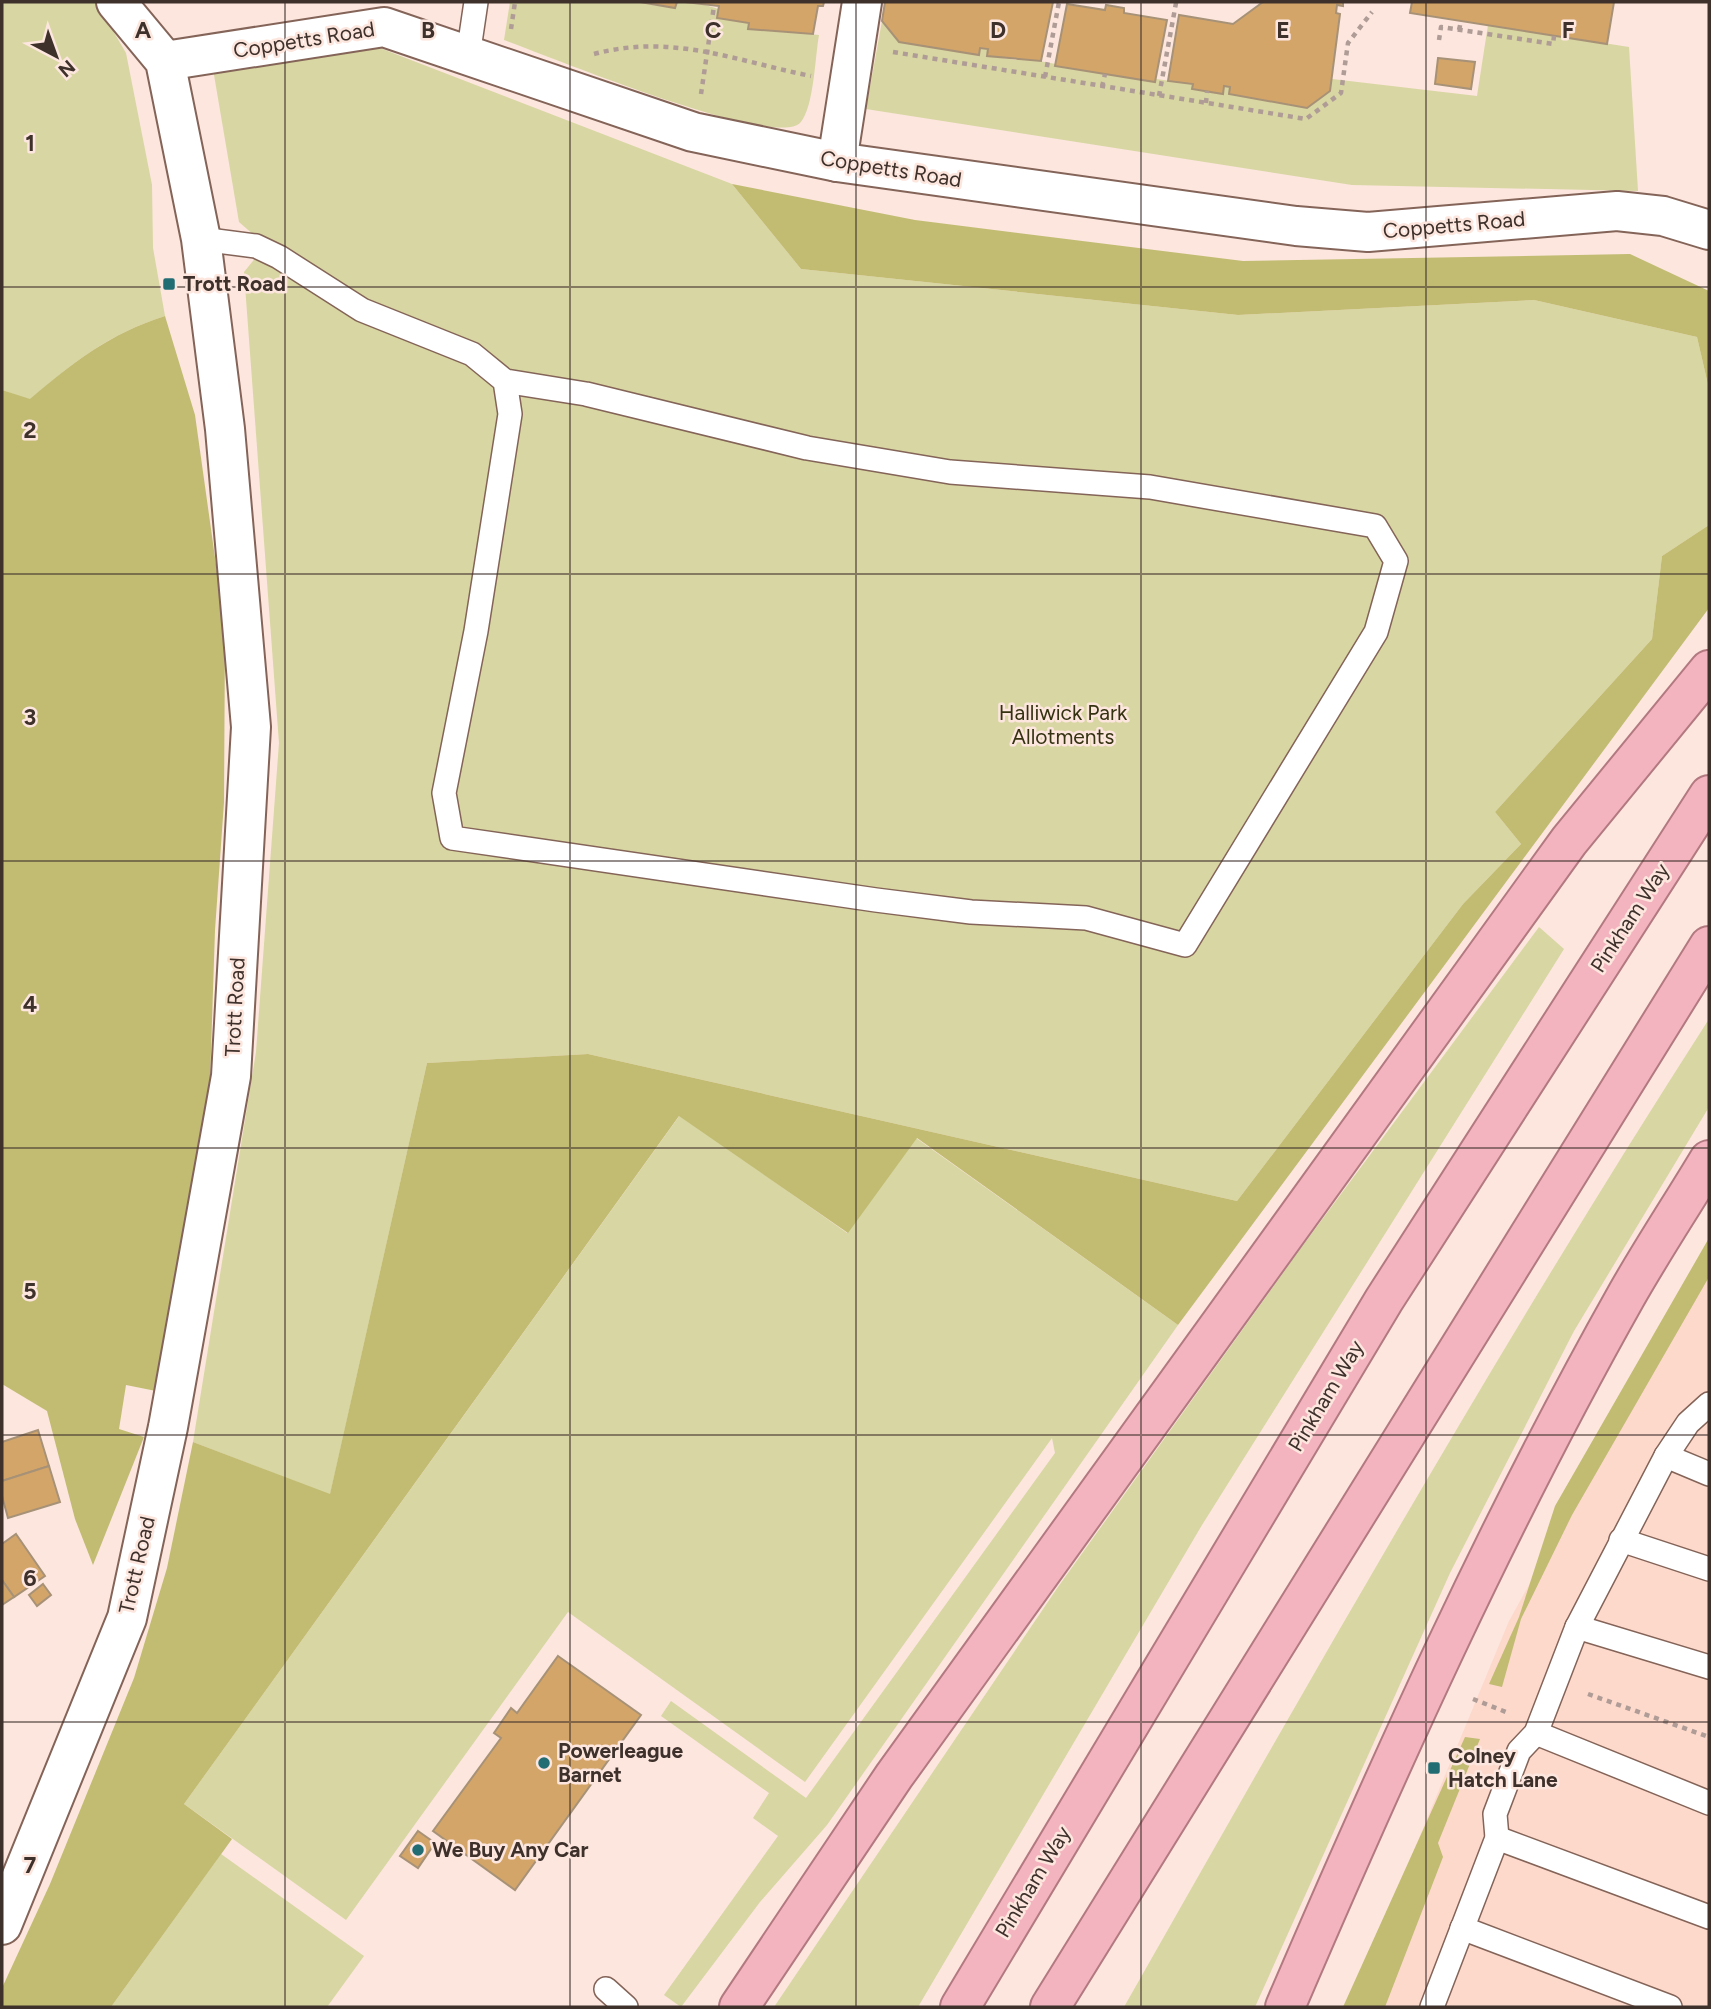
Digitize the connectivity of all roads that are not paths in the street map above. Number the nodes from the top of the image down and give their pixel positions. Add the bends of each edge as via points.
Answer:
1 (476, 2) edge
2 (862, 2) edge
3 (132, 9) edge
4 (468, 56) junction
5 (165, 61) junction
6 (838, 162) junction
7 (1709, 230) edge
8 (201, 239) junction
9 (505, 381) junction
10 (1709, 670) edge
11 (1709, 795) edge
12 (1709, 946) edge
13 (1709, 1160) edge
14 (1709, 1404) edge
15 (1666, 1456) junction
16 (1709, 1474) edge
17 (1621, 1540) junction
18 (1709, 1569) edge
19 (1577, 1626) junction
20 (1709, 1667) edge
21 (1536, 1733) junction
22 (1709, 1803) edge
23 (1497, 1838) junction
24 (1709, 1917) edge
25 (2, 1926) edge
26 (1462, 1928) junction
27 (606, 1989) dead end
28 (626, 2007) edge
29 (739, 2007) edge
30 (960, 2007) edge
31 (1050, 2007) edge
32 (1285, 2007) edge
33 (1432, 2007) edge
34 (1670, 2007) edge

1 - 4 lane
2 - 6 street
3 - 5 street
4 - 5 street, Coppetts Road via 384,27
4 - 6 street, Coppetts Road via 693,132
5 - 8 street, Trott Road
6 - 7 street, Coppetts Road via 1368,232 1617,211 1663,216
8 - 9 lane via 256,246 362,310 472,354
8 - 25 street, Trott Road via 225,429 251,727 232,1076 168,1427 127,1618
9 - 9 lane via 586,394 807,448 937,470 1150,487 1312,513 1375,526 1396,561 1376,632 1185,945 1086,918 971,912 452,838 443,793 476,631 510,414
10 - 29 highway via 1569,841 894,1776
11 - 30 highway, Pinkham Way via 1384,1300
12 - 31 highway
13 - 32 highway via 1627,1294 1542,1453 1388,1769
14 - 15 lane via 1688,1423
15 - 16 lane
15 - 17 lane
17 - 18 lane
17 - 19 lane
19 - 20 lane
19 - 21 lane
21 - 22 lane
21 - 23 lane via 1519,1751 1495,1814
23 - 24 lane
23 - 26 lane
26 - 33 lane
26 - 34 lane
27 - 28 lane

